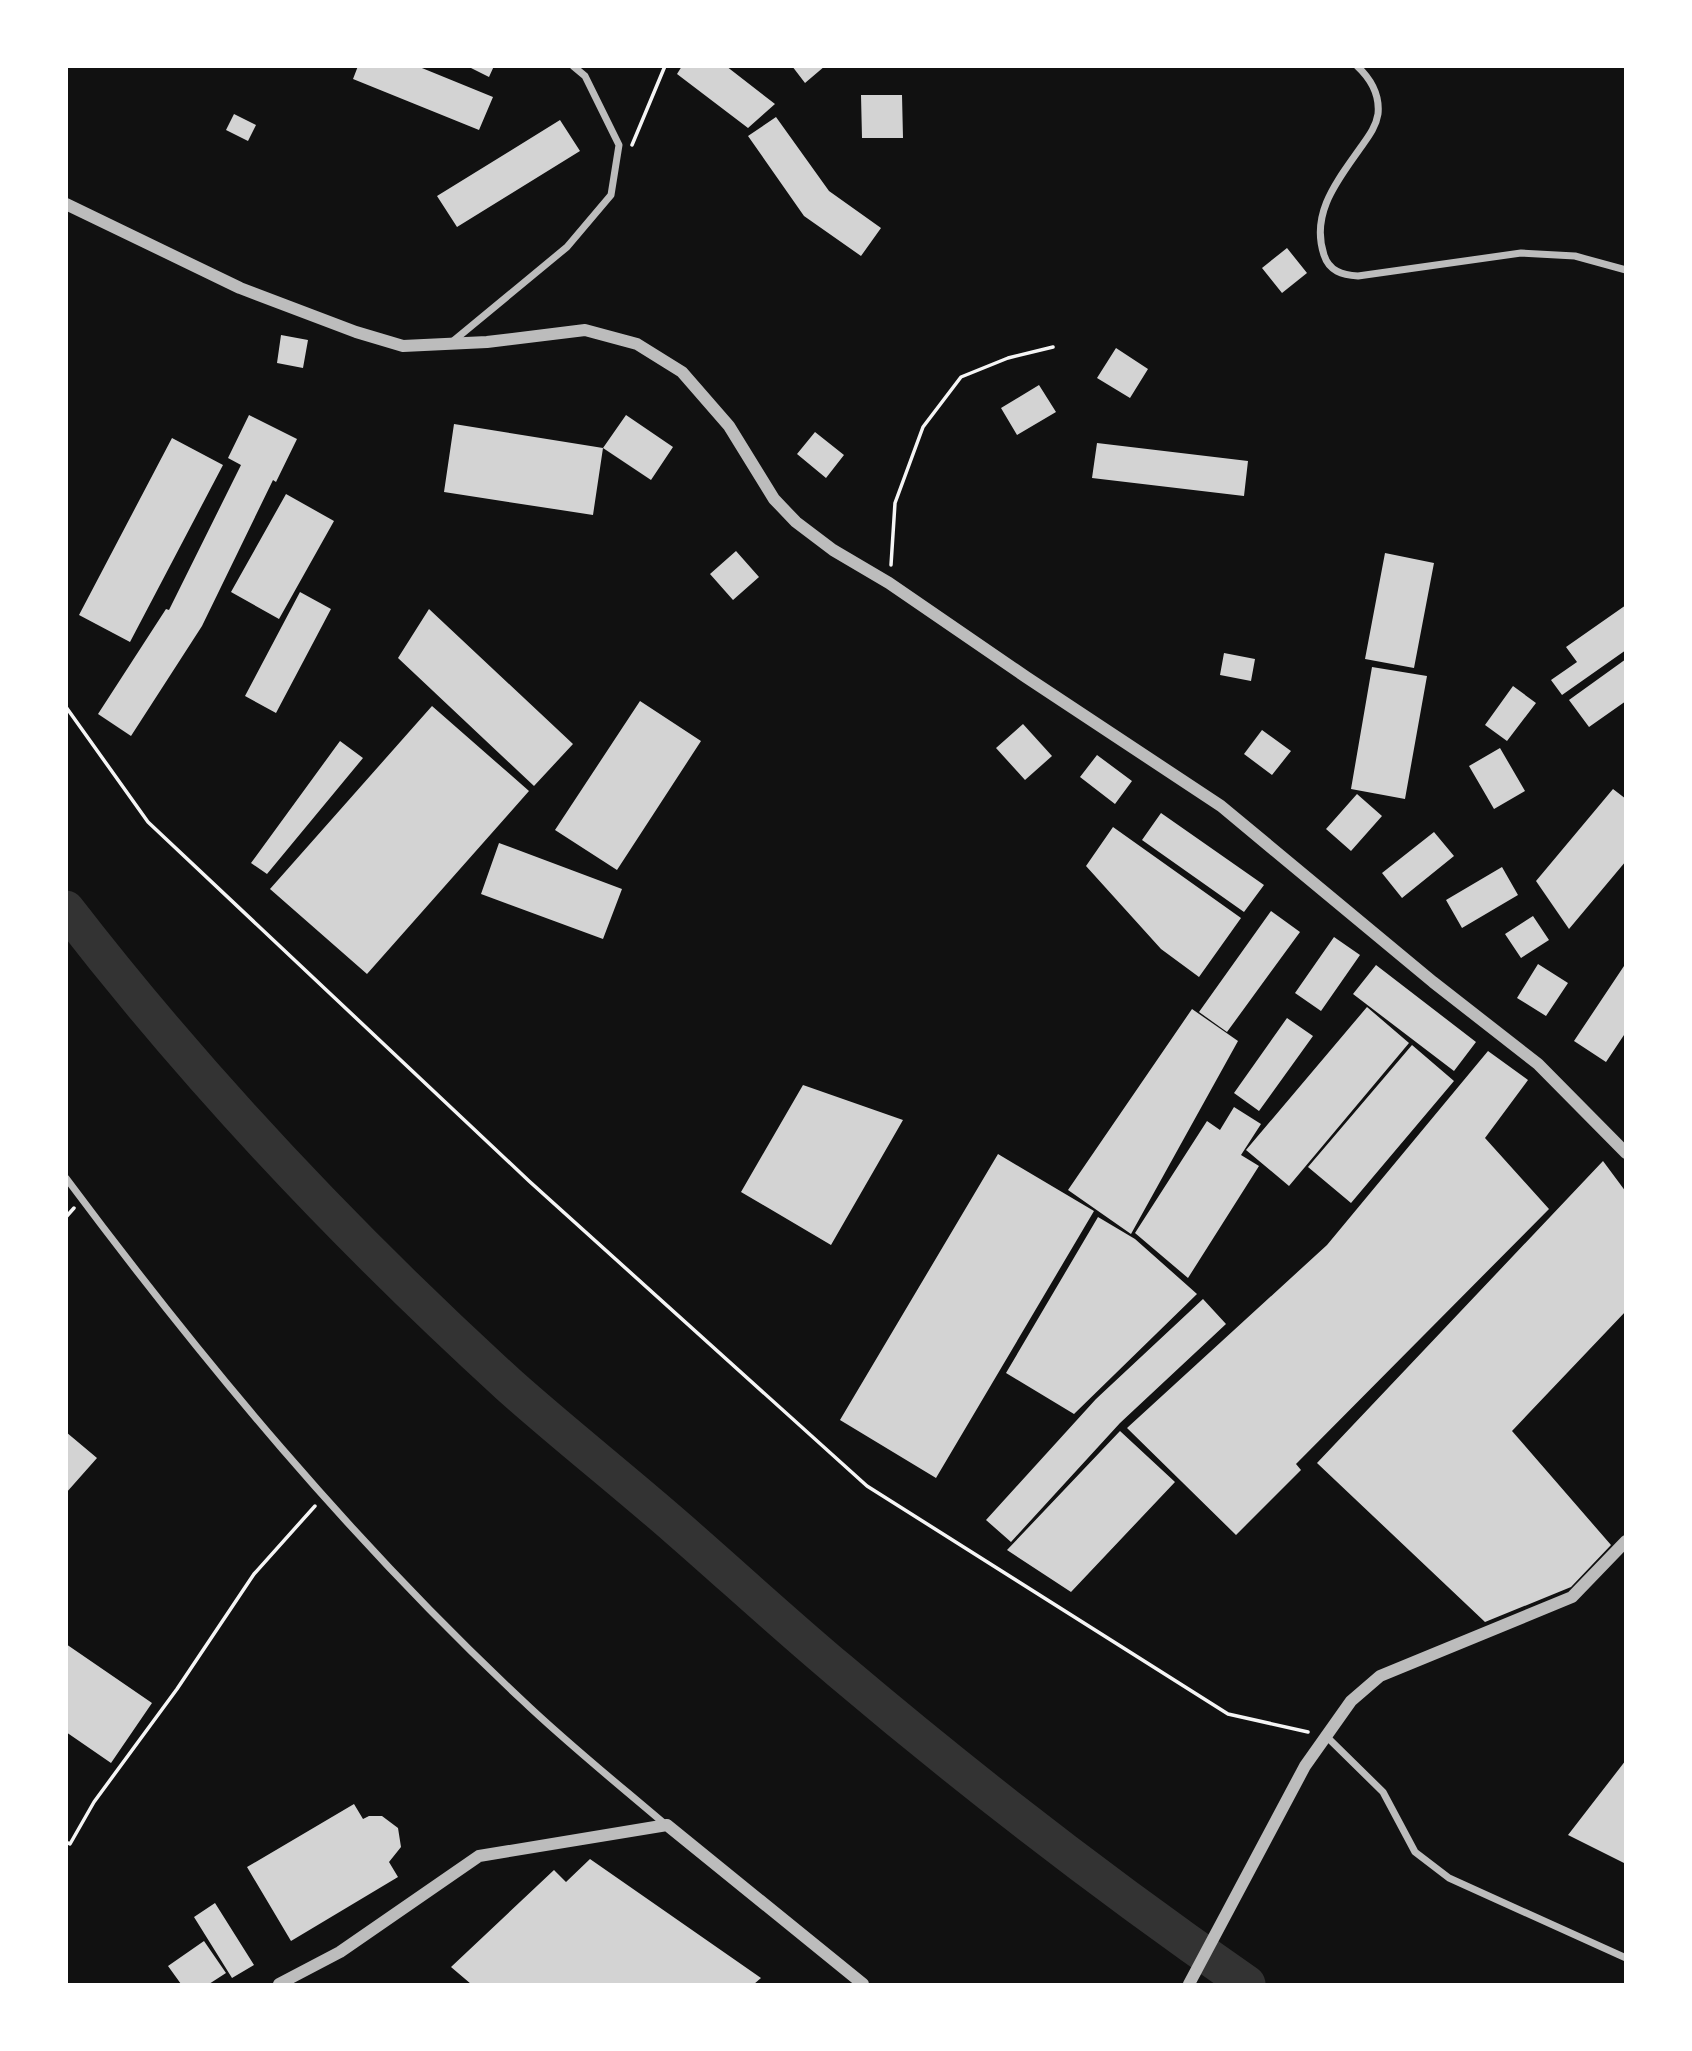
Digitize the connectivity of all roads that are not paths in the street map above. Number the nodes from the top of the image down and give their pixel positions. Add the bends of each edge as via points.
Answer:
1 (573, 66) edge
2 (1357, 66) edge
3 (66, 204) edge
4 (1626, 270) edge
5 (449, 344) junction
6 (1626, 1153) edge
7 (66, 1178) edge
8 (1626, 1541) edge
9 (1326, 1736) junction
10 (667, 1825) junction
11 (1626, 1958) edge
12 (279, 1984) edge
13 (863, 1984) edge
14 (1189, 1984) edge

1 - 5 street via 585,76 619,145 611,195 567,247
2 - 4 street via 1375,88 1378,116 1324,207 1320,222 1323,251 1335,271 1358,276 1521,253 1575,256
3 - 5 street via 240,288 344,327 404,346
5 - 6 street via 584,330 637,344 681,372 729,426 774,499 796,522 1221,806 1538,1064
7 - 10 street via 268,1435 323,1497 513,1693
8 - 9 street via 1572,1597 1380,1676 1351,1701
9 - 11 street via 1383,1792 1415,1852 1449,1878
9 - 14 street via 1305,1766
10 - 12 street via 480,1856 340,1952
10 - 13 street

